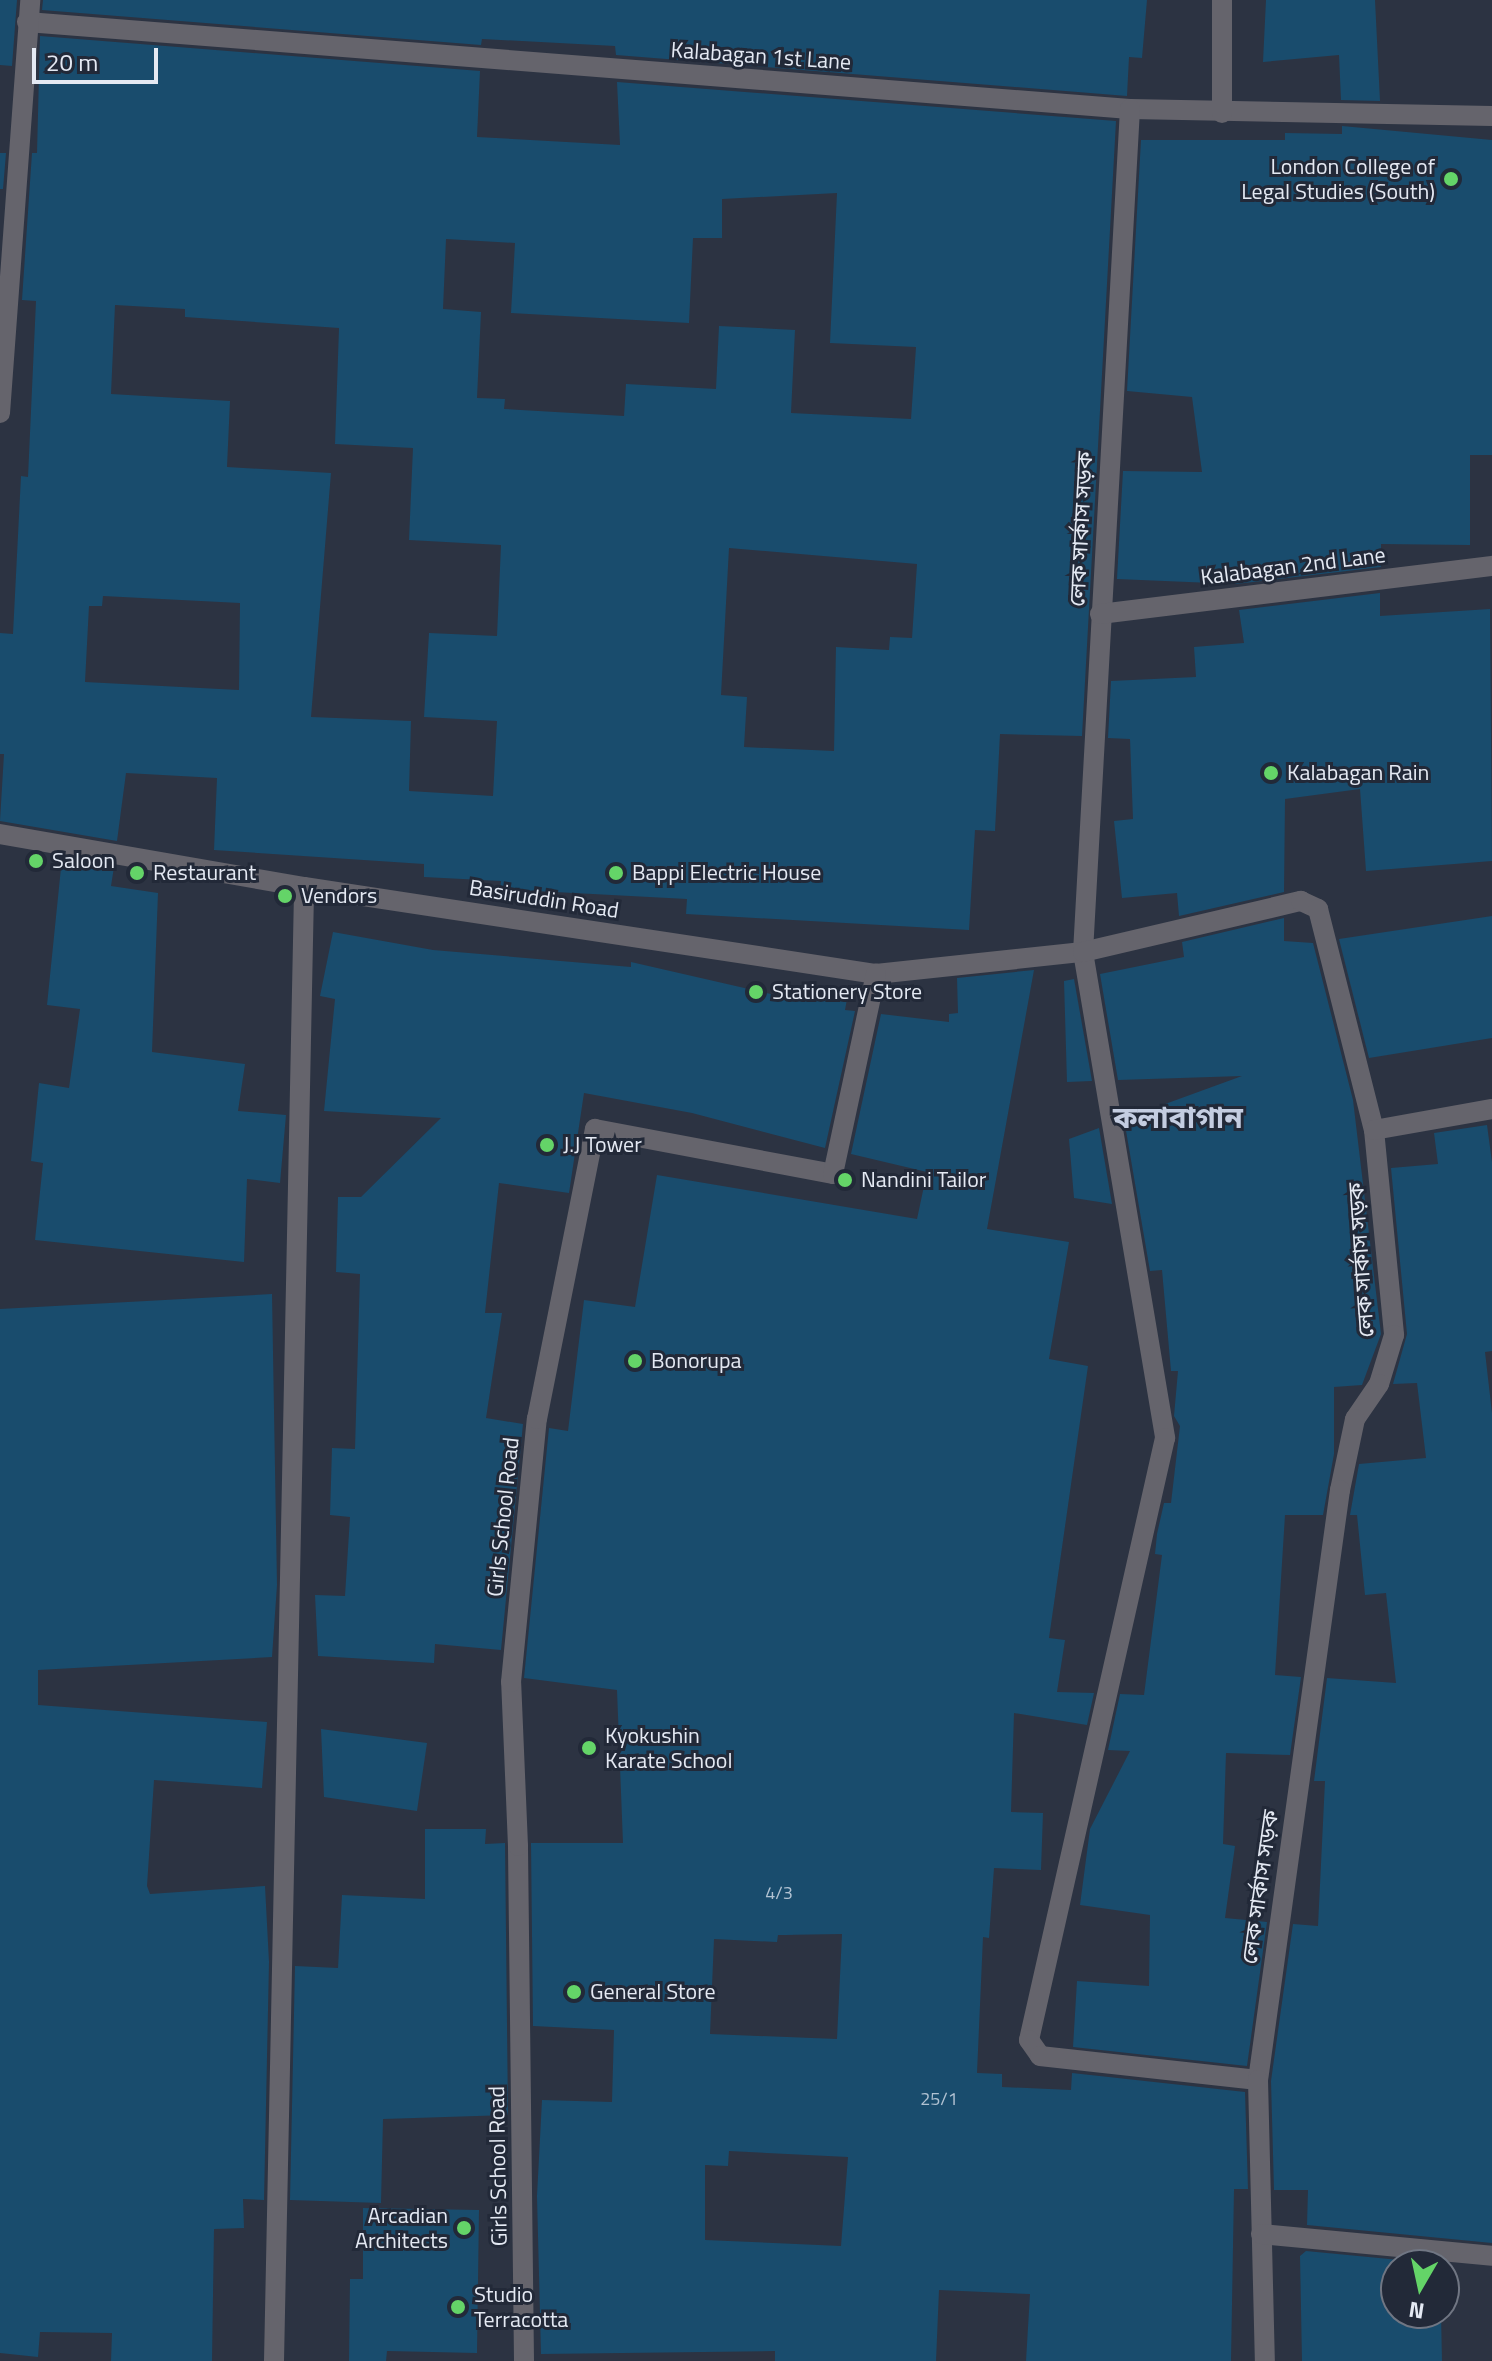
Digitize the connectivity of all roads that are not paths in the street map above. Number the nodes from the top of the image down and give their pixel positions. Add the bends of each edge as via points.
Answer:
1 (30, 0) edge
2 (1222, 0) edge
3 (27, 22) junction
4 (1130, 109) junction
5 (1222, 113) junction
6 (1492, 116) edge
7 (2, 336) edge
8 (0, 413) edge
9 (1492, 566) edge
10 (1100, 614) junction
11 (0, 834) edge
12 (304, 887) junction
13 (1083, 952) junction
14 (876, 974) junction
15 (1492, 1109) edge
16 (1374, 1130) junction
17 (1258, 2080) junction
18 (1261, 2234) junction
19 (1492, 2256) edge
20 (274, 2361) edge
21 (524, 2361) edge
22 (1265, 2361) edge

1 - 3 street
2 - 5 street
3 - 4 street, Kalabagan 1st Lane
3 - 7 street
4 - 5 street, Kalabagan 1st Lane
4 - 10 street, লেক সার্কাস সড়ক
5 - 6 street, Kalabagan 1st Lane
7 - 8 street
9 - 10 street, Kalabagan 2nd Lane
10 - 13 street, লেক সার্কাস সড়ক
11 - 12 street, Basiruddin Road
12 - 14 street, Basiruddin Road
12 - 20 street
13 - 14 street, Basiruddin Road
13 - 16 street, লেক সার্কাস সড়ক via 1301,901 1312,905 1318,909
13 - 17 street, লেক সার্কাস সড়ক via 1165,1438 1030,2048 1056,2058
14 - 21 street, Girls School Road via 833,1174 595,1129 537,1419 511,1682
15 - 16 street
16 - 17 street, লেক সার্কাস সড়ক via 1394,1335 1379,1384 1355,1419 1340,1490
17 - 18 street, লেক সার্কাস সড়ক
18 - 19 street
18 - 22 street, লেক সার্কাস সড়ক

